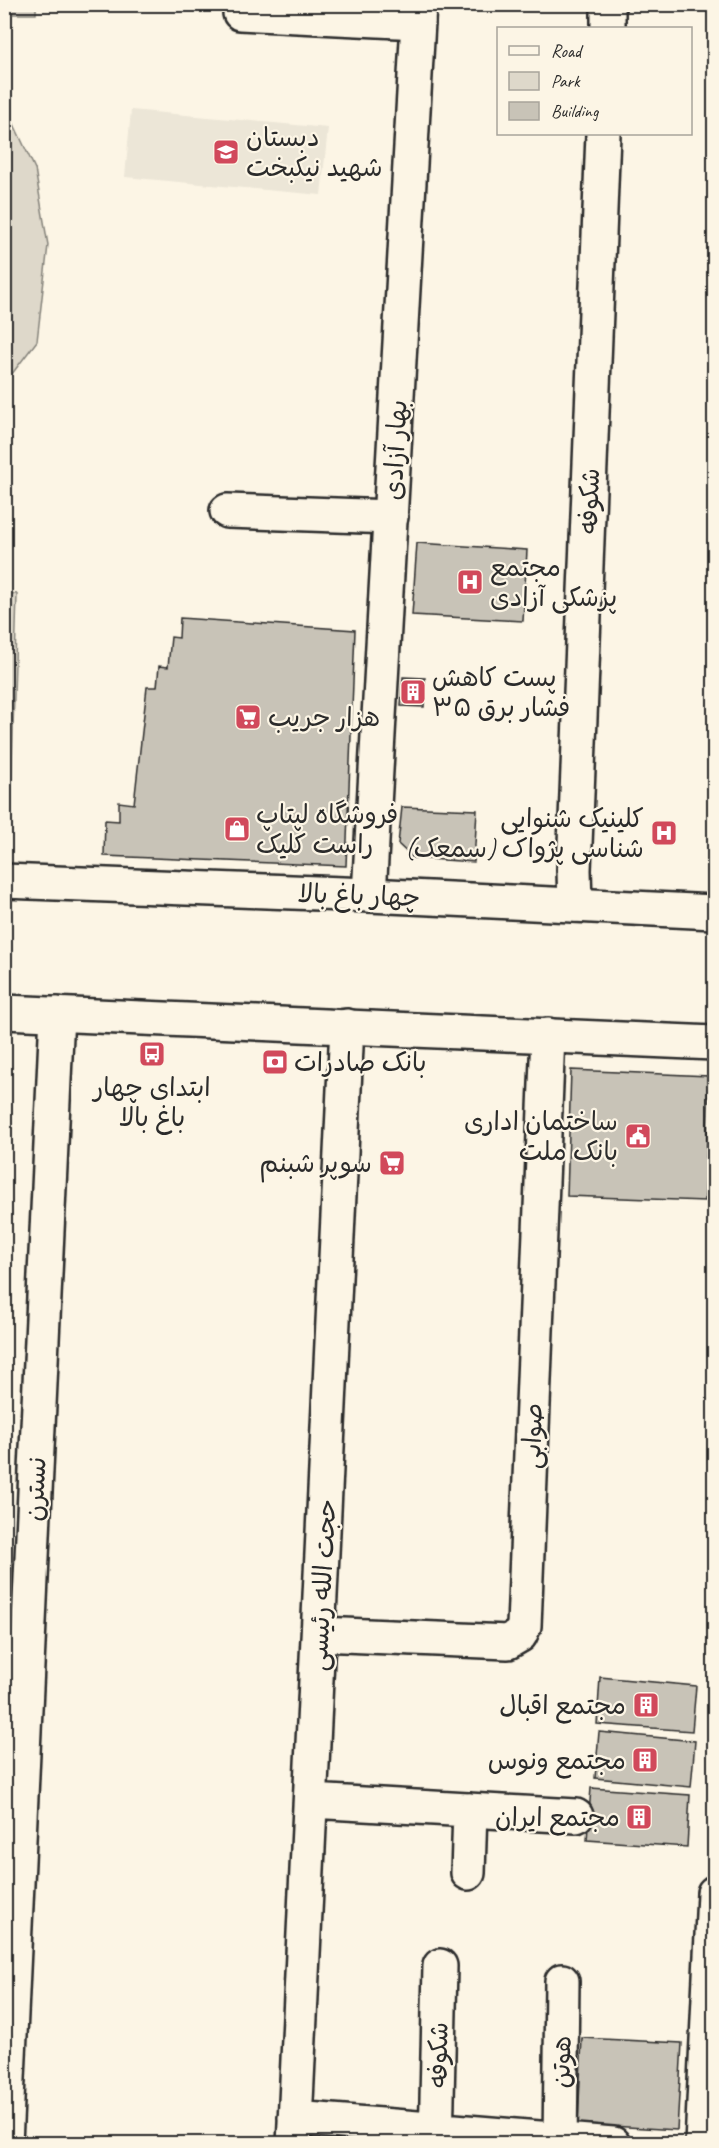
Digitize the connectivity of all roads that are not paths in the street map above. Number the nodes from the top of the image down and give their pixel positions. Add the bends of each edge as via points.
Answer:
1 (608, 4) edge
2 (419, 13) edge
3 (240, 18) edge
4 (608, 27) edge
5 (603, 135) edge
6 (227, 511) dead end
7 (391, 517) junction
8 (6, 882) edge
9 (369, 895) junction
10 (575, 905) junction
11 (714, 912) edge
12 (4, 1012) edge
13 (57, 1014) junction
14 (347, 1026) junction
15 (548, 1035) junction
16 (714, 1043) edge
17 (320, 1634) junction
18 (311, 1801) junction
19 (470, 1810) junction
20 (576, 1816) dead end
21 (468, 1873) dead end
22 (714, 1893) edge
23 (440, 1966) dead end
24 (562, 1982) dead end
25 (294, 2131) edge
26 (436, 2136) edge
27 (560, 2141) edge
28 (5, 2144) edge
29 (613, 2144) edge
30 (702, 2144) edge

1 - 4 street
2 - 3 street
2 - 7 street, بهار آزادی
5 - 10 street, شکوفه
6 - 7 street
7 - 9 street, بهار آزادی
8 - 9 street, چهار باغ بالا
9 - 10 street, چهار باغ بالا
10 - 11 street, چهار باغ بالا
12 - 13 street
13 - 14 street
13 - 28 street, نسترن
14 - 15 street
14 - 17 street, حجت الله رئیسی
15 - 16 street
15 - 17 street, صوابی via 524,1626 520,1635 508,1642
17 - 18 street, حجت الله رئیسی
18 - 19 street
18 - 25 street, حجت الله رئیسی
19 - 20 street
19 - 21 street
22 - 30 street
23 - 26 street, شکوفه
24 - 27 street, هوتن
25 - 26 street
26 - 27 street
27 - 29 street

